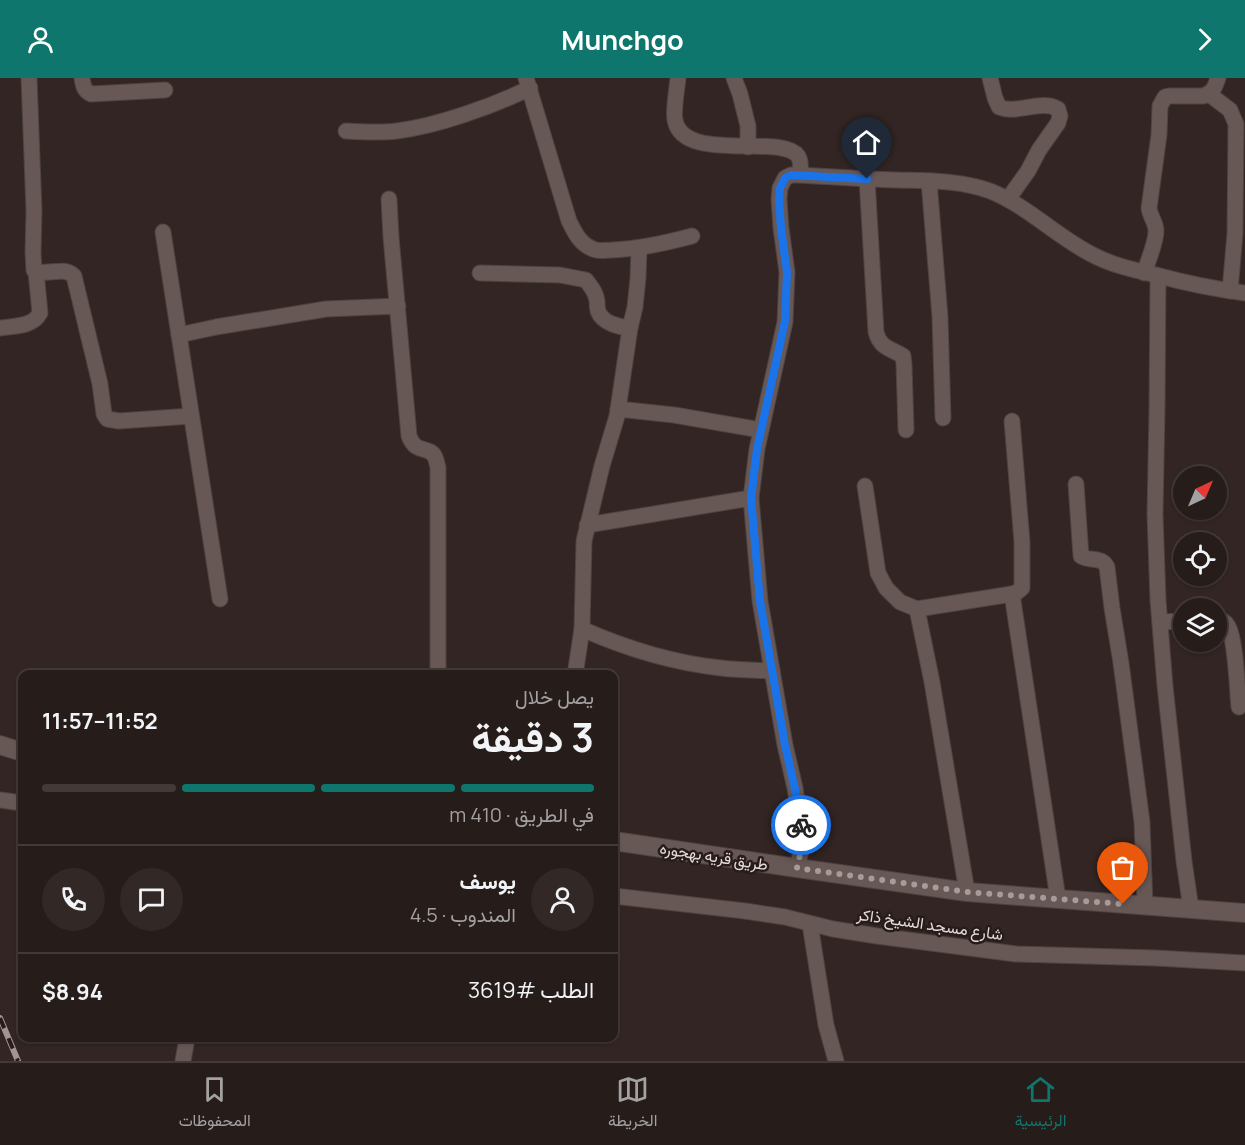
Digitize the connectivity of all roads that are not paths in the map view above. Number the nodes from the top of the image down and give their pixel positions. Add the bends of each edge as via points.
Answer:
1 (29, 78) edge
2 (82, 78) edge
3 (678, 78) edge
4 (734, 78) edge
5 (990, 78) edge
6 (1218, 78) edge
7 (528, 83) edge
8 (165, 90) dead end
9 (1209, 94) junction
10 (346, 130) dead end
11 (748, 147) junction
12 (800, 175) junction
13 (867, 179) junction
14 (929, 181) junction
15 (389, 199) dead end
16 (1008, 199) junction
17 (163, 232) dead end
18 (692, 236) dead end
19 (639, 248) junction
20 (36, 272) junction
21 (480, 273) dead end
22 (1151, 274) junction
23 (1237, 292) edge
24 (398, 306) junction
25 (0, 328) edge
26 (630, 328) junction
27 (179, 335) junction
28 (618, 409) junction
29 (191, 416) junction
30 (943, 418) dead end
31 (1012, 421) dead end
32 (761, 430) junction
33 (906, 430) dead end
34 (1076, 484) dead end
35 (865, 486) dead end
36 (751, 498) junction
37 (587, 525) junction
38 (1012, 594) junction
39 (220, 599) dead end
40 (917, 609) junction
41 (1173, 621) edge
42 (1160, 622) junction
43 (1227, 625) edge
44 (582, 628) junction
45 (438, 670) edge
46 (576, 670) edge
47 (772, 671) junction
48 (1239, 707) dead end
49 (0, 745) edge
50 (18, 751) edge
51 (0, 800) edge
52 (18, 802) edge
53 (618, 842) edge
54 (797, 868) junction
55 (967, 892) junction
56 (618, 896) edge
57 (1058, 899) junction
58 (1145, 906) junction
59 (1191, 909) junction
60 (1245, 913) edge
61 (810, 924) junction
62 (1245, 963) edge
63 (186, 1042) edge
64 (183, 1061) edge
65 (836, 1061) edge

1 - 20 street
2 - 8 street via 84,88 91,94
3 - 11 street via 675,120 684,135 700,143
4 - 11 street via 748,126
5 - 16 street via 999,107 1006,110 1054,106 1060,116
6 - 9 street
7 - 10 street via 514,96 414,128
7 - 19 street via 576,236 596,250
9 - 22 street via 1169,96 1160,106 1149,208 1156,234
9 - 23 street via 1230,110 1236,124
11 - 12 street via 792,152 801,163
12 - 13 street
12 - 32 street via 785,178 780,188 787,272 785,321
13 - 14 street
13 - 33 street via 876,332 884,347 903,356
14 - 16 street via 970,185
14 - 30 street
15 - 24 street
16 - 22 street via 1092,255
17 - 27 street
18 - 19 street
19 - 26 street
20 - 25 street via 39,317 31,323
20 - 29 street via 68,271 74,276 107,418 119,421
21 - 26 street via 560,275 586,280 596,295 601,316 610,323
22 - 23 street
22 - 42 street
24 - 27 street via 326,309
24 - 45 street via 409,436 416,447 431,452 438,466
26 - 28 street
27 - 29 street
28 - 32 street
28 - 37 street
29 - 39 street
31 - 38 street via 1023,586
32 - 36 street
34 - 58 street via 1081,556 1102,560 1107,567 1142,822
35 - 40 street via 878,573 900,602
36 - 37 street
36 - 47 street via 760,601
37 - 44 street
38 - 40 street
38 - 57 street
40 - 55 street
41 - 42 street
42 - 59 street
43 - 48 street via 1233,645
44 - 46 street
44 - 47 street via 608,640 694,664
47 - 54 street via 802,834
49 - 50 street
51 - 52 street
53 - 54 street, طريق قريه بهجوره
54 - 55 street, طريق قريه بهجوره
55 - 57 street, طريق قريه بهجوره
56 - 61 street, شارع مسجد الشيخ ذاكر via 745,910
57 - 58 street, طريق قريه بهجوره
58 - 59 street, طريق قريه بهجوره
59 - 60 street, طريق قريه بهجوره
61 - 62 street, شارع مسجد الشيخ ذاكر via 1016,954
61 - 65 street
63 - 64 street

